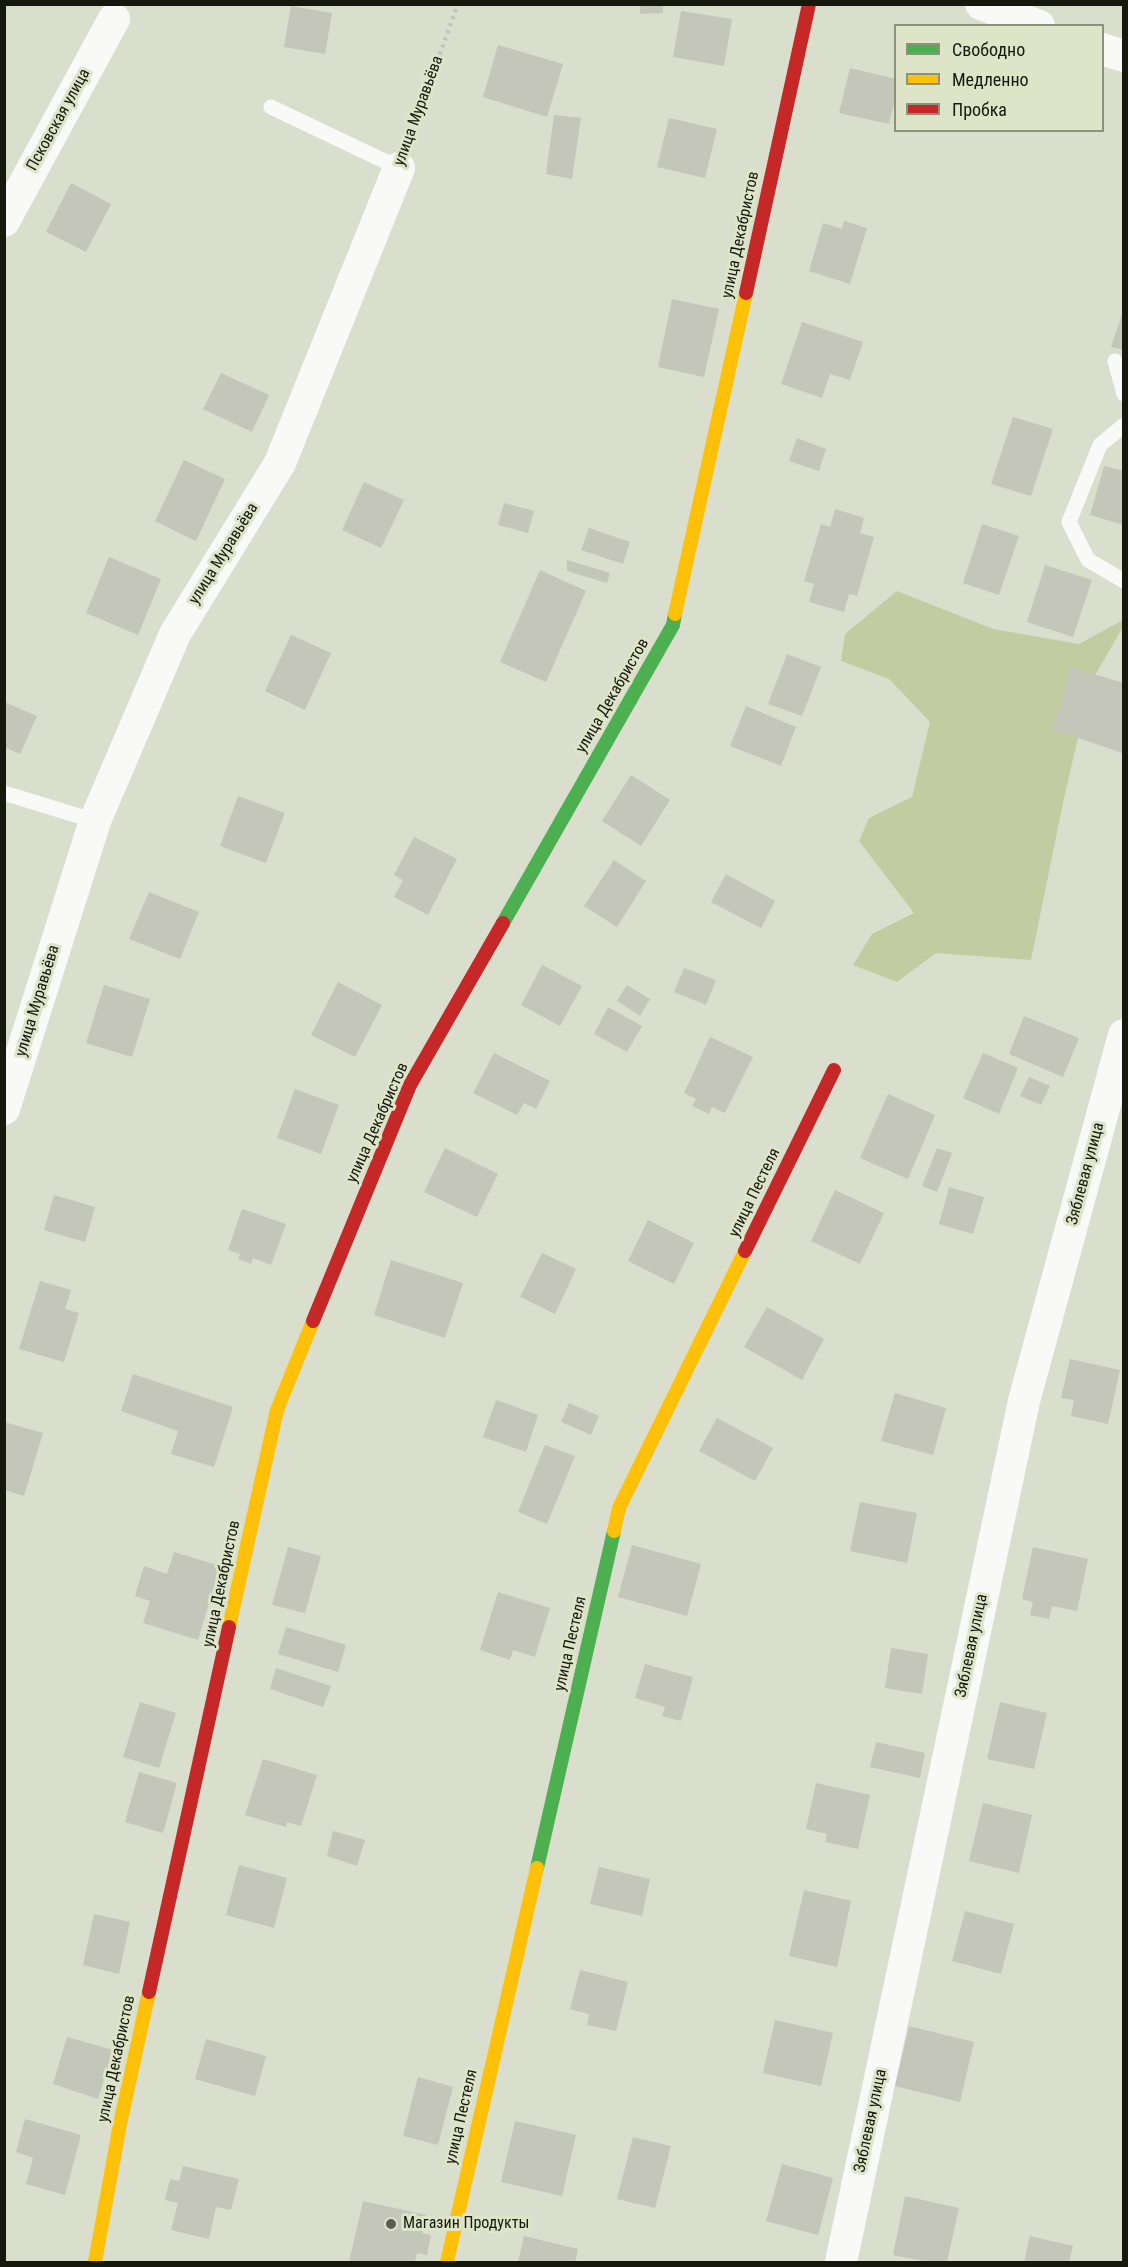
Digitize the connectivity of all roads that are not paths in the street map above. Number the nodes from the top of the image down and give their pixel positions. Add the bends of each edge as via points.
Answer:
1 (809, 4) edge
2 (981, 4) edge
3 (114, 19) dead end
4 (1034, 24) edge
5 (1104, 50) edge
6 (1124, 57) edge
7 (271, 107) dead end
8 (399, 168) joint
9 (4, 221) edge
10 (1115, 362) dead end
11 (1124, 394) edge
12 (1124, 425) edge
13 (1124, 581) edge
14 (4, 793) edge
15 (95, 821) junction
16 (1124, 1035) edge
17 (834, 1070) dead end
18 (4, 1109) edge
19 (95, 2262) edge
20 (447, 2262) edge
21 (841, 2262) edge

1 - 19 street, улица Декабристов via 673,625 410,1085 277,1410 120,2124
2 - 4 street
3 - 9 street, Псковская улица
5 - 6 street
7 - 8 lane
8 - 15 street, улица Муравьёва via 280,463 175,634
10 - 11 lane
12 - 13 lane via 1100,445 1069,522 1088,560
14 - 15 lane
15 - 18 street, улица Муравьёва
16 - 21 street, Зяблевая улица via 1024,1401
17 - 20 street, улица Пестеля via 619,1508

